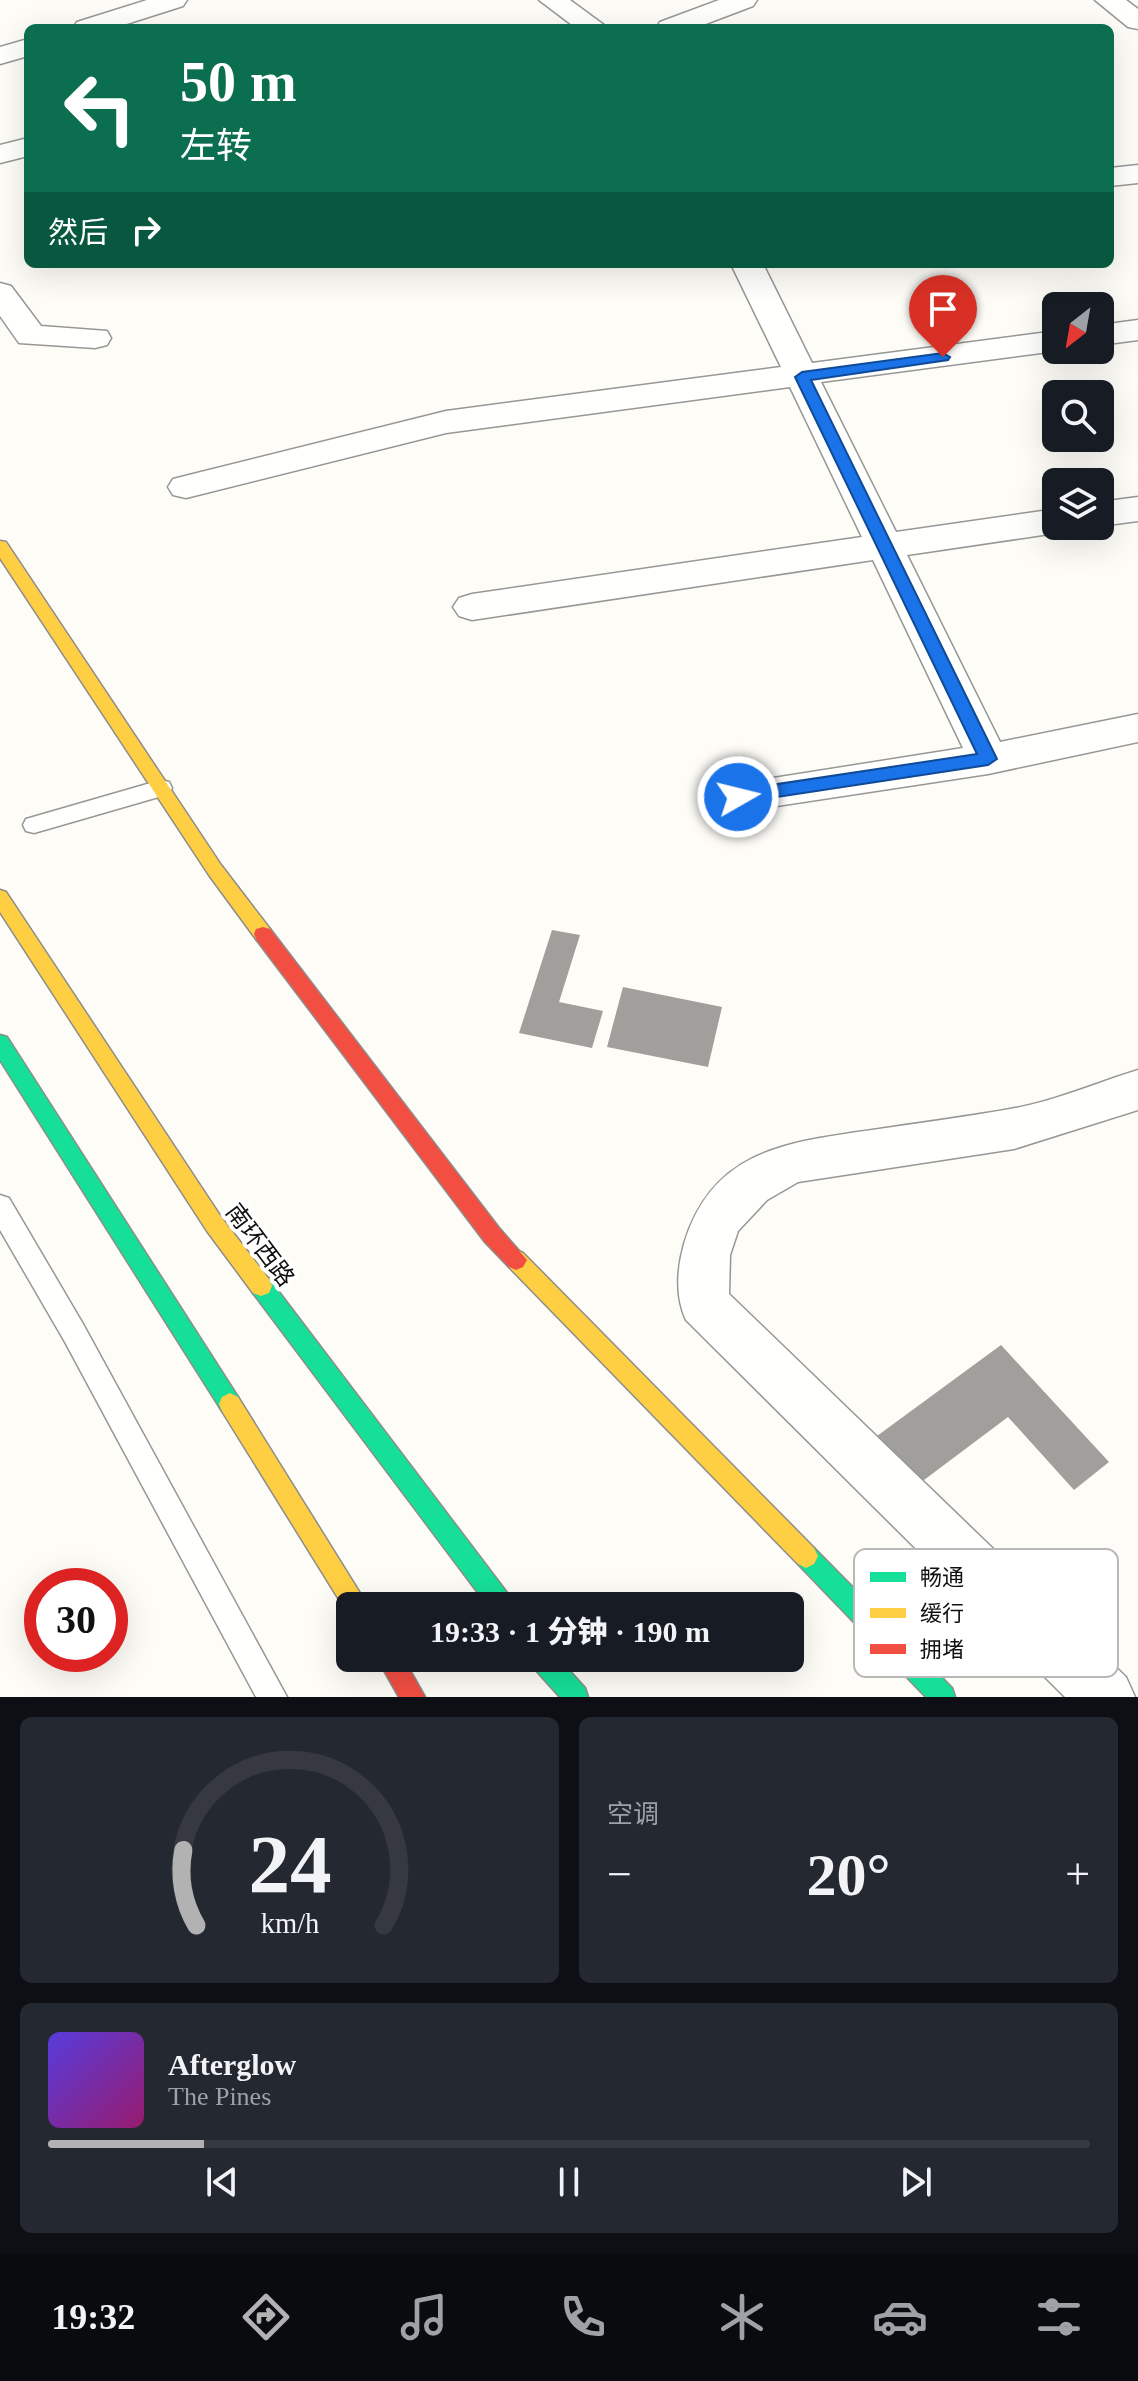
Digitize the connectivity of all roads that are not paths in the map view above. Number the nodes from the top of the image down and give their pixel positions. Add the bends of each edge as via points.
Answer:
1 (174, 0) edge
2 (552, 0) edge
3 (744, 0) edge
4 (1108, 0) edge
5 (1138, 21) edge
6 (99, 24) edge
7 (588, 24) edge
8 (681, 24) edge
9 (24, 48) edge
10 (0, 56) edge
11 (24, 148) edge
12 (0, 154) edge
13 (1138, 174) edge
14 (1114, 177) edge
15 (749, 268) edge
16 (0, 293) edge
17 (1138, 330) edge
18 (1114, 333) edge
19 (95, 338) dead end
20 (1042, 343) edge
21 (802, 377) junction
22 (186, 487) dead end
23 (1138, 509) edge
24 (1114, 512) edge
25 (1042, 523) edge
26 (0, 546) edge
27 (885, 546) junction
28 (472, 607) dead end
29 (1138, 728) edge
30 (988, 759) junction
31 (161, 788) junction
32 (738, 797) dead end
33 (34, 825) dead end
34 (0, 897) edge
35 (0, 1043) edge
36 (1138, 1090) edge
37 (0, 1206) edge
38 (955, 1549) edge
39 (347, 1592) edge
40 (492, 1592) edge
41 (854, 1606) edge
42 (398, 1672) edge
43 (554, 1672) edge
44 (923, 1677) edge
45 (1086, 1677) edge
46 (272, 1697) edge
47 (413, 1697) edge
48 (576, 1697) edge
49 (943, 1697) edge
50 (1106, 1697) edge

1 - 6 street
2 - 7 street
3 - 8 street
4 - 5 street
9 - 10 street
11 - 12 street
13 - 14 street
15 - 21 street
16 - 19 street via 31,336
17 - 18 street
20 - 21 street
21 - 22 street via 446,422
21 - 27 street
23 - 24 street
25 - 27 street
26 - 31 main road
27 - 28 street
27 - 30 street
29 - 30 street
30 - 32 street
31 - 33 lane
31 - 41 main road via 215,870 492,1235
34 - 40 main road, 南环西路 via 214,1224
35 - 39 main road
36 - 38 street via 1014,1129 793,1162 750,1184 718,1218 703,1260 704,1304
37 - 46 lane
42 - 47 main road
43 - 48 main road
44 - 49 main road
45 - 50 street

